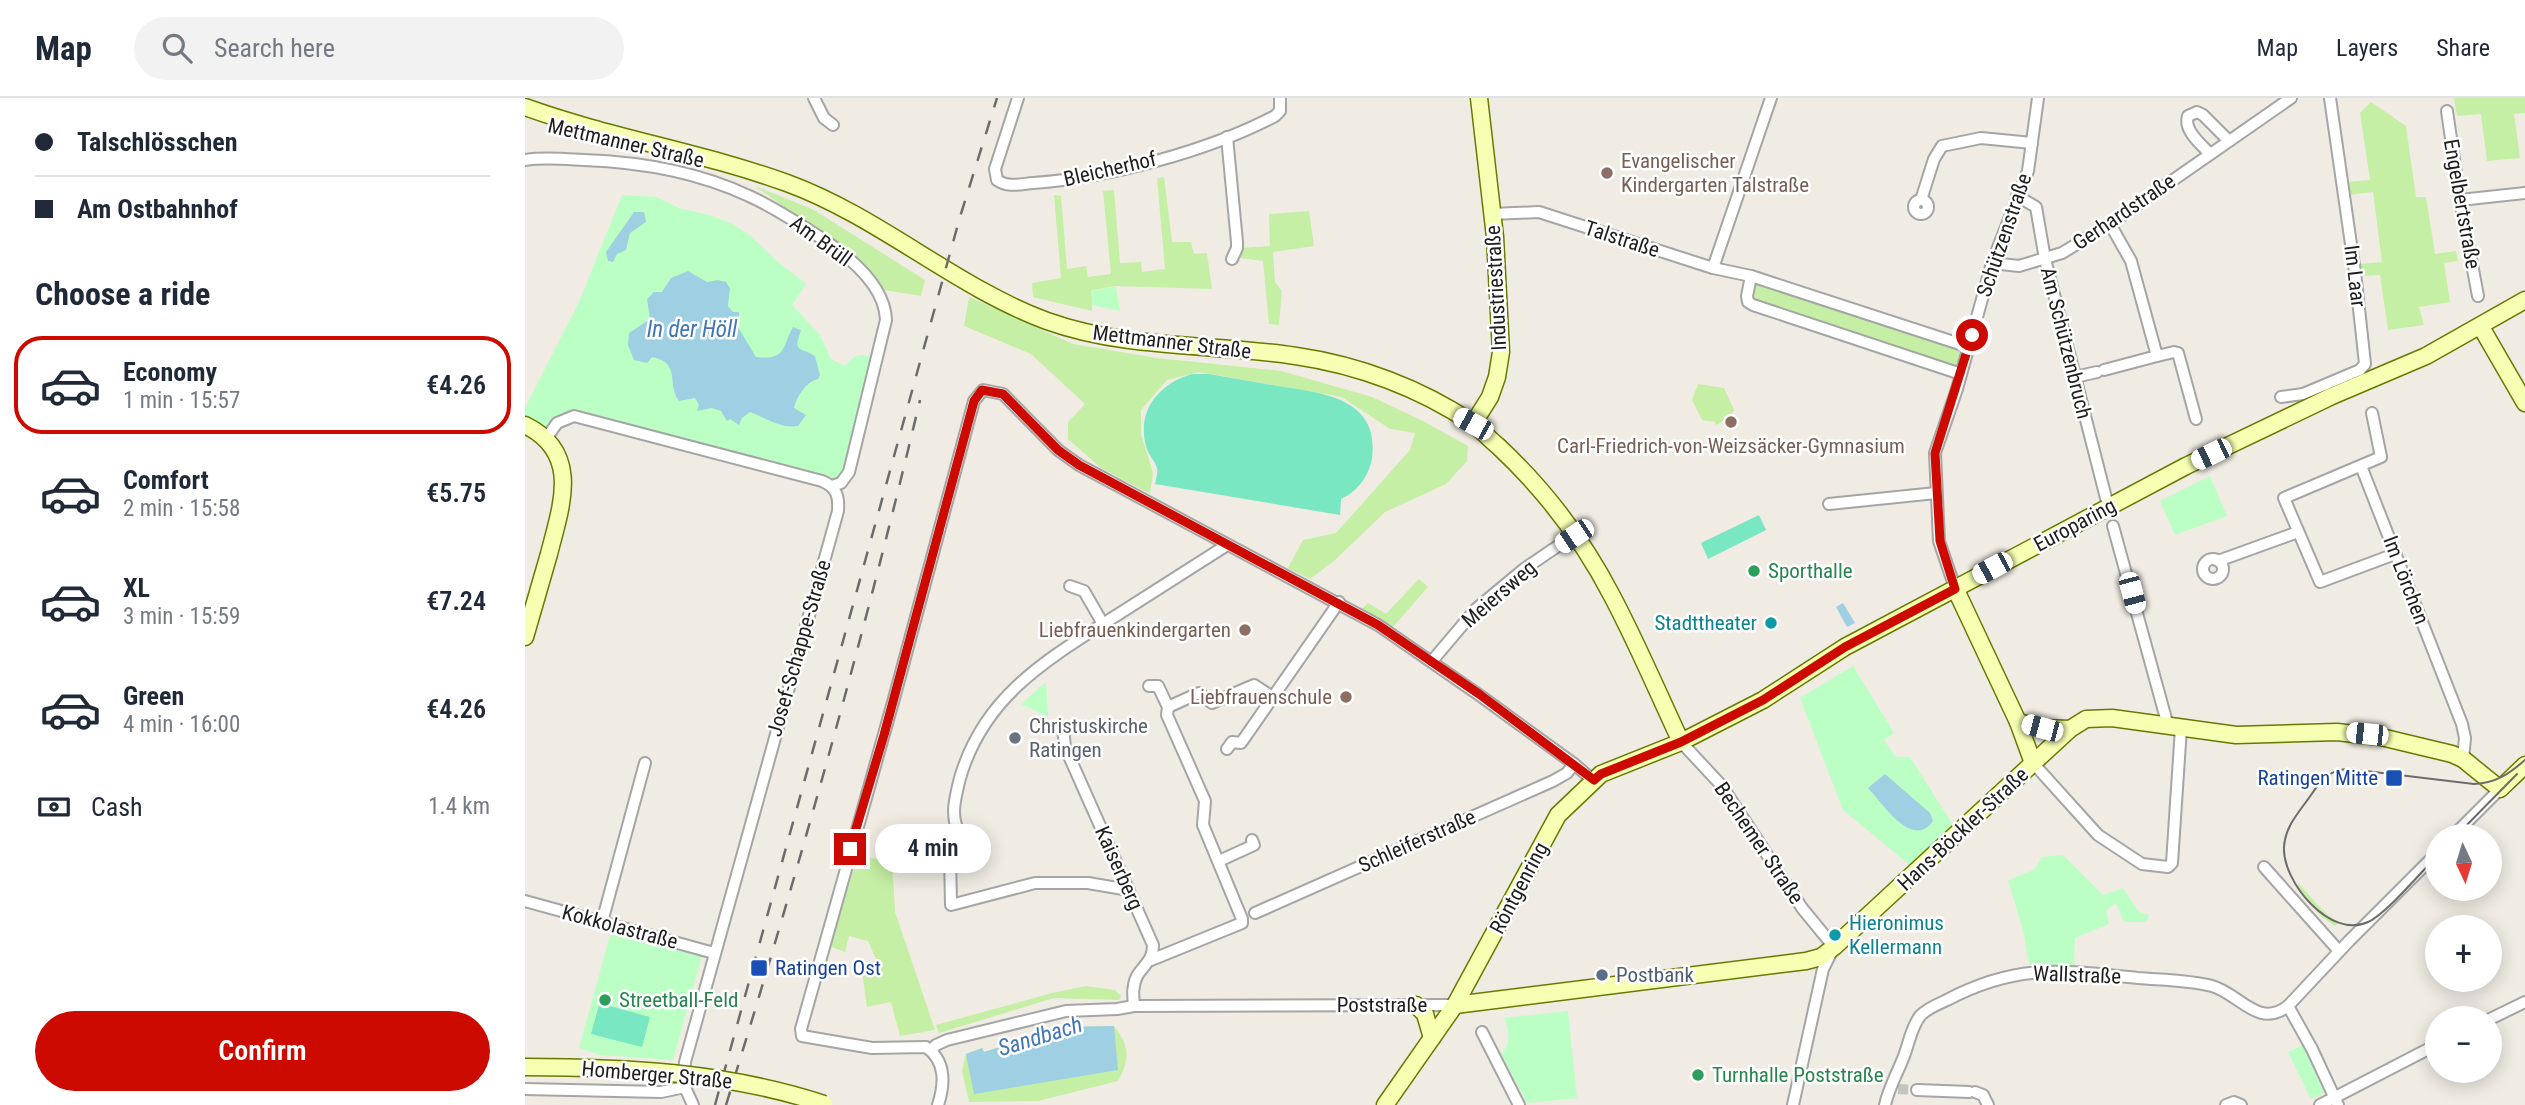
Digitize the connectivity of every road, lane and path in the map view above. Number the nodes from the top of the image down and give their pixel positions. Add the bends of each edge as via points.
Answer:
1 (814, 98) edge
2 (1018, 98) edge
3 (1280, 98) edge
4 (1479, 98) edge
5 (1771, 98) edge
6 (2038, 98) edge
7 (2291, 98) edge
8 (2330, 98) edge
9 (525, 107) edge
10 (2447, 111) dead end
11 (525, 118) edge
12 (833, 125) dead end
13 (1227, 137) junction
14 (2229, 141) junction
15 (2032, 143) junction
16 (2210, 154) junction
17 (525, 160) edge
18 (727, 166) junction
19 (2525, 193) edge
20 (2017, 196) junction
21 (1921, 200) dead end
22 (2460, 200) junction
23 (1492, 214) junction
24 (2110, 223) junction
25 (1232, 259) dead end
26 (2045, 259) junction
27 (1992, 263) junction
28 (1713, 268) junction
29 (1751, 276) junction
30 (2478, 296) dead end
31 (2525, 300) edge
32 (2481, 327) junction
33 (1969, 347) junction
34 (2157, 356) junction
35 (1961, 374) junction
36 (2075, 377) junction
37 (2281, 397) dead end
38 (2525, 403) edge
39 (2372, 413) dead end
40 (2196, 419) dead end
41 (1473, 424) junction
42 (525, 425) edge
43 (546, 439) junction
44 (2361, 466) junction
45 (832, 486) junction
46 (1936, 493) junction
47 (2106, 498) dead end
48 (1829, 504) dead end
49 (2113, 526) dead end
50 (2298, 532) junction
51 (1574, 536) junction
52 (1227, 545) junction
53 (2395, 554) junction
54 (2218, 561) dead end
55 (1070, 586) dead end
56 (1955, 589) junction
57 (1339, 602) junction
58 (1103, 624) junction
59 (525, 637) edge
60 (1431, 660) junction
61 (1149, 686) dead end
62 (1271, 696) junction
63 (1168, 707) junction
64 (1667, 712) junction
65 (2018, 722) junction
66 (1063, 727) dead end
67 (2175, 727) junction
68 (2070, 729) junction
69 (1681, 742) junction
70 (1227, 749) dead end
71 (1650, 754) junction
72 (2463, 759) junction
73 (645, 763) dead end
74 (1574, 764) junction
75 (2033, 764) junction
76 (2522, 774) edge
77 (1594, 780) junction
78 (2500, 789) junction
79 (2465, 824) edge
80 (958, 830) dead end
81 (1252, 840) dead end
82 (950, 853) dead end
83 (1219, 861) junction
84 (2425, 865) edge
85 (2265, 867) dead end
86 (1129, 890) junction
87 (525, 901) edge
88 (1255, 913) dead end
89 (602, 922) junction
90 (1835, 947) junction
91 (2339, 951) junction
92 (714, 953) junction
93 (1150, 961) junction
94 (2525, 1002) edge
95 (1416, 1005) junction
96 (1455, 1005) junction
97 (1132, 1006) junction
98 (2288, 1006) junction
99 (2502, 1013) edge
100 (1482, 1032) dead end
101 (1431, 1038) junction
102 (931, 1050) junction
103 (2425, 1051) edge
104 (525, 1066) edge
105 (685, 1087) junction
106 (525, 1089) edge
107 (1917, 1090) tunnel mouth
108 (2336, 1101) edge
109 (826, 1104) edge
110 (693, 1105) edge
111 (938, 1105) edge
112 (1385, 1105) edge
113 (1519, 1105) edge
114 (1793, 1105) edge
115 (1885, 1105) edge
116 (1988, 1105) edge
117 (2227, 1105) edge
118 (2241, 1105) edge
119 (2320, 1105) edge

1 - 12 street
2 - 13 street, Bleicherhof via 997,159 995,176 1002,184 1073,179 1124,169
3 - 13 street, Bleicherhof via 1275,116
4 - 23 main road, Industriestraße
5 - 28 street
6 - 15 street, Schützenstraße
7 - 14 street, Gerhardstraße
8 - 37 street, Im Laar via 2365,364 2303,394
9 - 18 main road, Mettmanner Straße
10 - 22 street, Engelbertstraße
11 - 18 main road, Mettmanner Straße via 622,146
13 - 25 street via 1237,242
14 - 16 street, Gerhardstraße
14 - 16 street via 2203,115 2188,116 2187,127
15 - 20 street, Schützenstraße via 2028,171
15 - 21 street via 1981,138 1942,146
16 - 24 street, Gerhardstraße
17 - 45 street, Am Brüll via 638,163 720,184 786,215 835,247 867,277 884,304 886,320 849,472
18 - 41 main road, Mettmanner Straße via 818,197 992,295 1049,321 1111,337 1297,356 1355,369 1417,392
19 - 22 street
20 - 26 street, Am Schützenbruch via 2036,207
20 - 27 street, Schützenstraße
22 - 30 street, Engelbertstraße
23 - 28 street, Talstraße via 1539,212
23 - 41 main road, Industriestraße via 1501,352 1490,397
24 - 26 street, Gerhardstraße
24 - 34 street via 2131,261
26 - 27 street, Gerhardstraße via 2019,267
26 - 36 street, Am Schützenbruch
27 - 33 street, Schützenstraße
28 - 29 street, Talstraße
29 - 33 street, Talstraße
29 - 35 street via 1747,296 1753,305
31 - 32 main road, Europaring
32 - 38 main road
32 - 56 main road, Europaring via 2186,466
33 - 35 street, Schützenstraße
34 - 36 street
34 - 40 street via 2178,353
35 - 46 street, Schützenstraße via 1935,453
36 - 47 street, Am Schützenbruch
39 - 44 street via 2382,456
41 - 51 main road via 1546,495
42 - 43 main road
43 - 45 street via 557,423 573,416
43 - 59 main road via 562,469 563,499
44 - 50 street via 2284,498
44 - 53 street, Im Lörchen
45 - 92 street, Josef-Schappe-Straße via 838,511
46 - 48 street
46 - 56 street, Schützenstraße via 1940,541
49 - 67 street
50 - 53 street via 2322,582
50 - 54 street
51 - 60 street, Meiersweg via 1476,609
51 - 64 main road via 1611,593
52 - 57 street
52 - 58 street
52 - 102 street, Poststraße via 1079,465 1003,394 982,390 974,401 802,1022 802,1036 873,1048
53 - 72 street, Im Lörchen via 2462,724
55 - 58 street via 1084,591
56 - 65 main road, Schützenstraße
56 - 69 main road, Europaring
57 - 60 street
57 - 62 street
58 - 80 street via 1031,673 993,711 962,774 954,806
60 - 74 street
61 - 63 street via 1158,686
62 - 63 street via 1254,685 1213,704 1196,694
62 - 70 street via 1241,743 1232,742
63 - 83 street via 1167,715 1205,801 1203,825
64 - 69 main road
64 - 71 main road
65 - 68 main road
65 - 75 main road, Schützenstraße
66 - 86 street, Kaiserberg via 1065,747
67 - 68 main road, Hans-Böckler-Straße via 2093,718
67 - 72 main road, Hans-Böckler-Straße via 2236,735 2359,734
67 - 75 street via 2172,863 2168,867 2142,864 2098,835
68 - 75 main road, Hans-Böckler-Straße
69 - 71 main road, Europaring
69 - 90 street, Bechemer Straße via 1722,786 1802,908
71 - 77 main road, Europaring
72 - 78 main road, Hans-Böckler-Straße
73 - 89 street
74 - 77 street
74 - 88 street, Schleiferstraße via 1553,781
75 - 90 main road, Hans-Böckler-Straße
76 - 78 main road
77 - 96 main road, Röntgenring via 1558,815
78 - 79 street
81 - 83 street via 1254,845
82 - 86 street via 951,905 1035,883 1089,883
83 - 93 street via 1242,923
84 - 91 street
85 - 91 street
86 - 93 street, Kaiserberg via 1153,945
87 - 89 street, Kokkolastraße
89 - 92 street, Kokkolastraße
90 - 96 main road, Poststraße via 1806,961
90 - 114 street via 1823,969
91 - 98 street
92 - 105 street, Josef-Schappe-Straße via 685,1062
93 - 97 street via 1135,981
94 - 99 street
95 - 96 street, Poststraße
95 - 97 street, Poststraße
95 - 101 main road via 1425,1014
96 - 101 main road, Röntgenring
97 - 102 street, Poststraße via 1066,1011 947,1040
98 - 108 street
98 - 115 street, Wallstraße via 2265,1014 2227,992 2194,982 2060,971 2030,972 1975,985 1921,1015
100 - 113 street
101 - 112 main road, Röntgenring
102 - 111 street via 943,1076
103 - 108 street
104 - 109 main road, Homberger Straße, bridge via 696,1075
105 - 106 street, Homberger Straße via 661,1092
105 - 110 street, Josef-Schappe-Straße
107 - 116 street via 1972,1092 1983,1095
108 - 119 street
117 - 118 street

